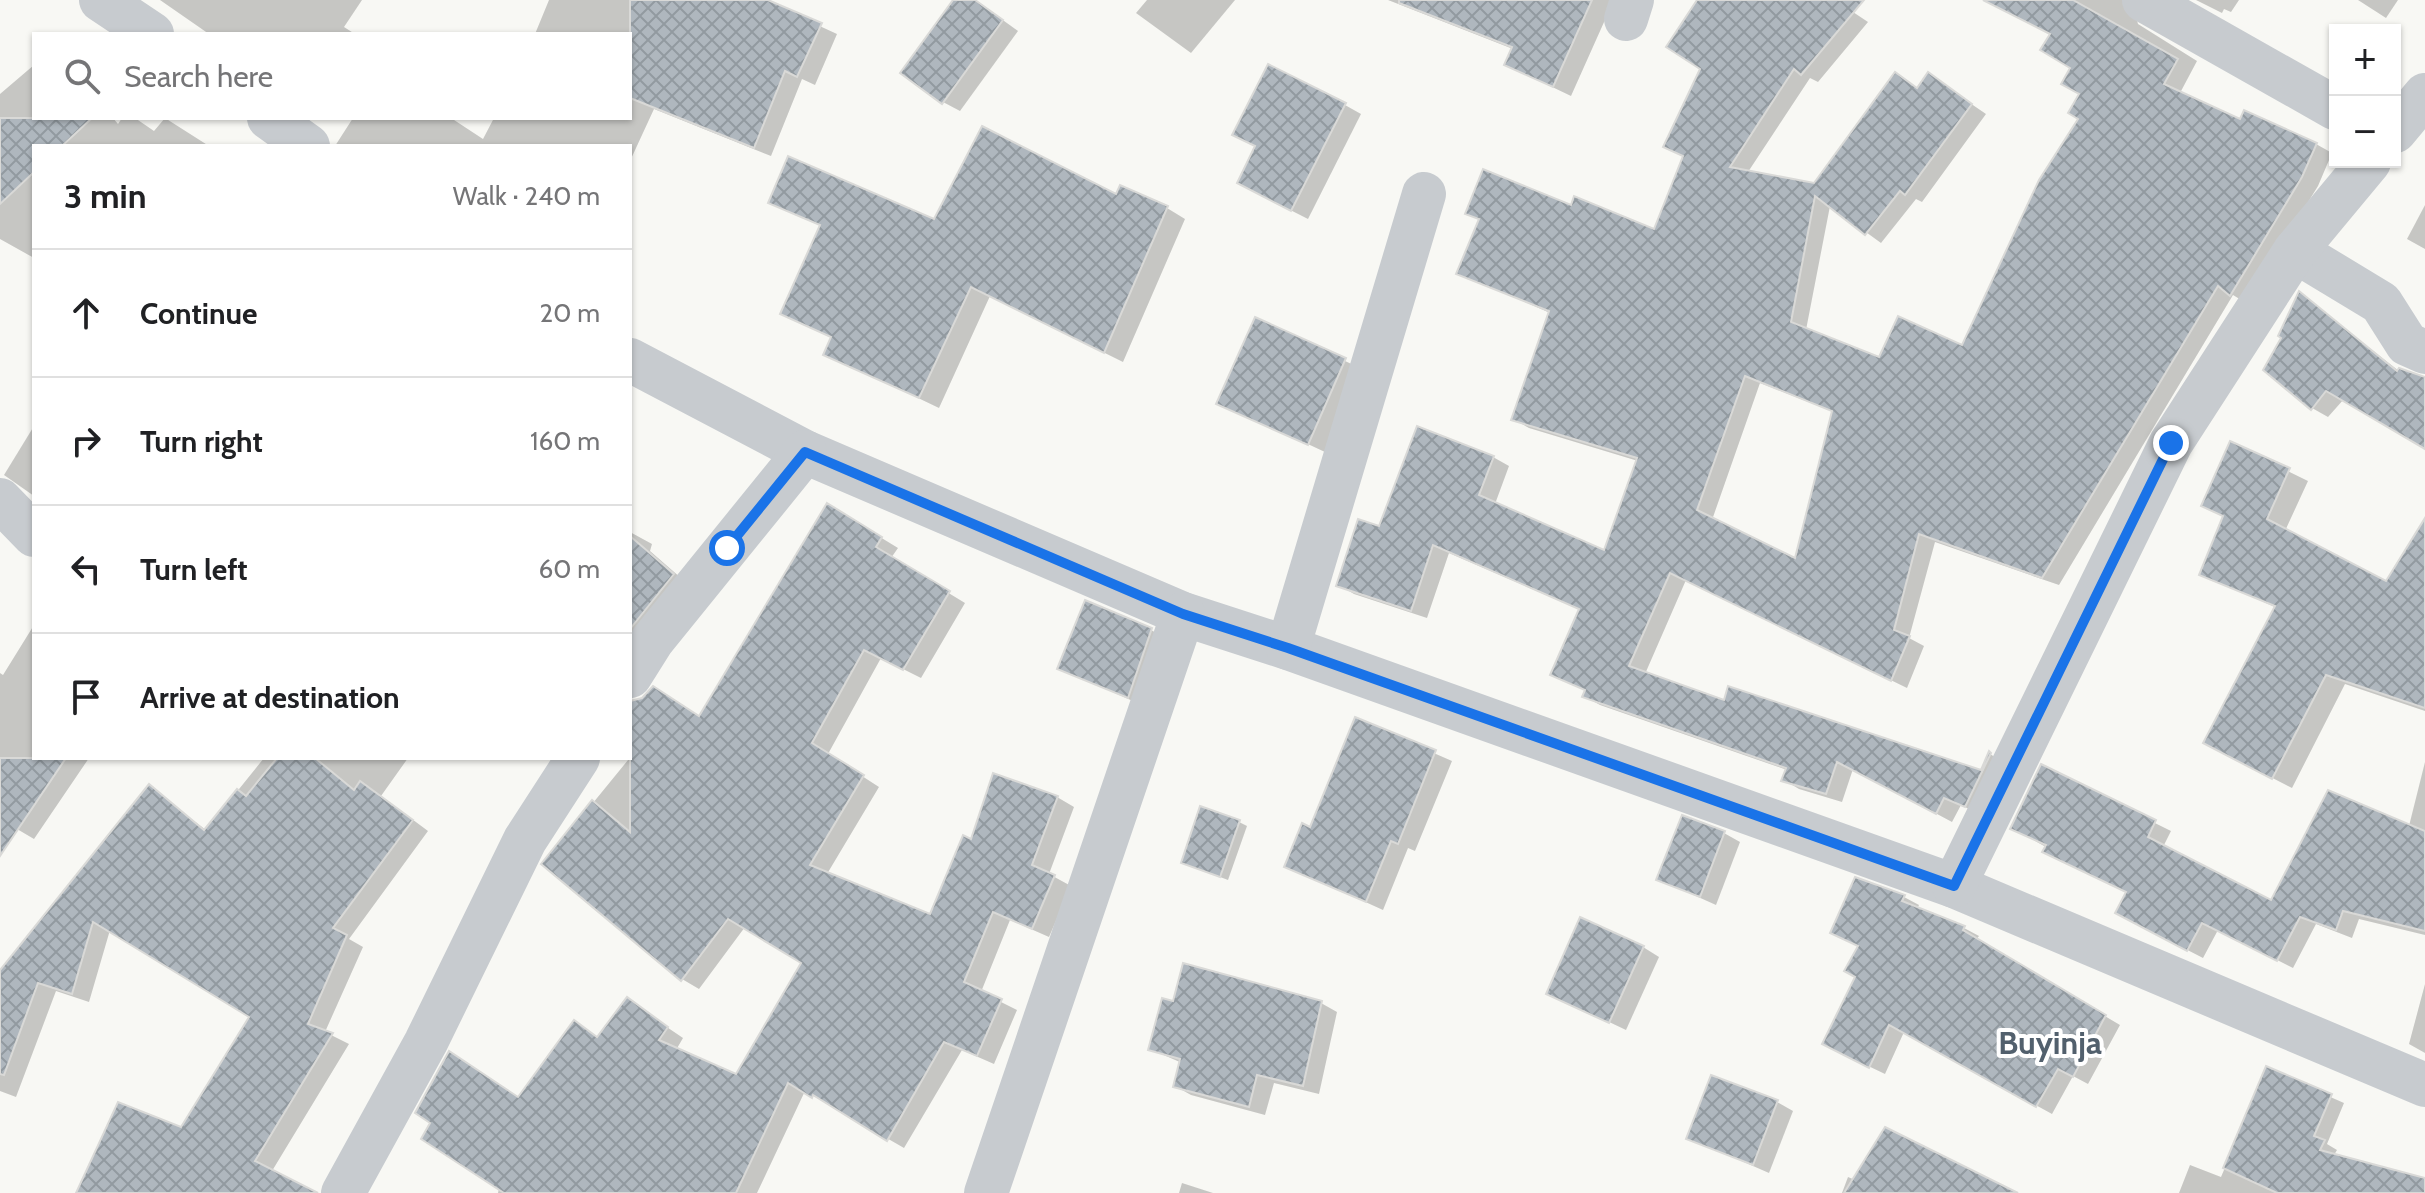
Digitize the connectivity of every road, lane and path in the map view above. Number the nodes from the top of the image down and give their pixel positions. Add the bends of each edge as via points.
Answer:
1 (101, 0) edge
2 (2144, 0) edge
3 (149, 32) edge
4 (2425, 95) edge
5 (2329, 105) edge
6 (272, 120) edge
7 (2401, 124) edge
8 (305, 144) edge
9 (2364, 168) edge
10 (1424, 194) dead end
11 (2295, 251) junction
12 (2425, 352) edge
13 (632, 361) edge
14 (805, 452) junction
15 (0, 500) edge
16 (32, 533) edge
17 (1183, 614) junction
18 (1288, 648) junction
19 (632, 673) edge
20 (577, 760) edge
21 (1954, 886) junction
22 (2425, 1085) edge
23 (343, 1193) edge
24 (986, 1193) edge

1 - 3 street
2 - 5 street
4 - 7 street
6 - 8 street
9 - 11 street
10 - 18 street
11 - 12 street via 2381,303 2407,344
11 - 21 street via 2171,443
13 - 14 street
14 - 17 street
14 - 19 street
15 - 16 street
17 - 18 street
17 - 24 street
18 - 21 street
20 - 23 street via 525,840 426,1042
21 - 22 street

